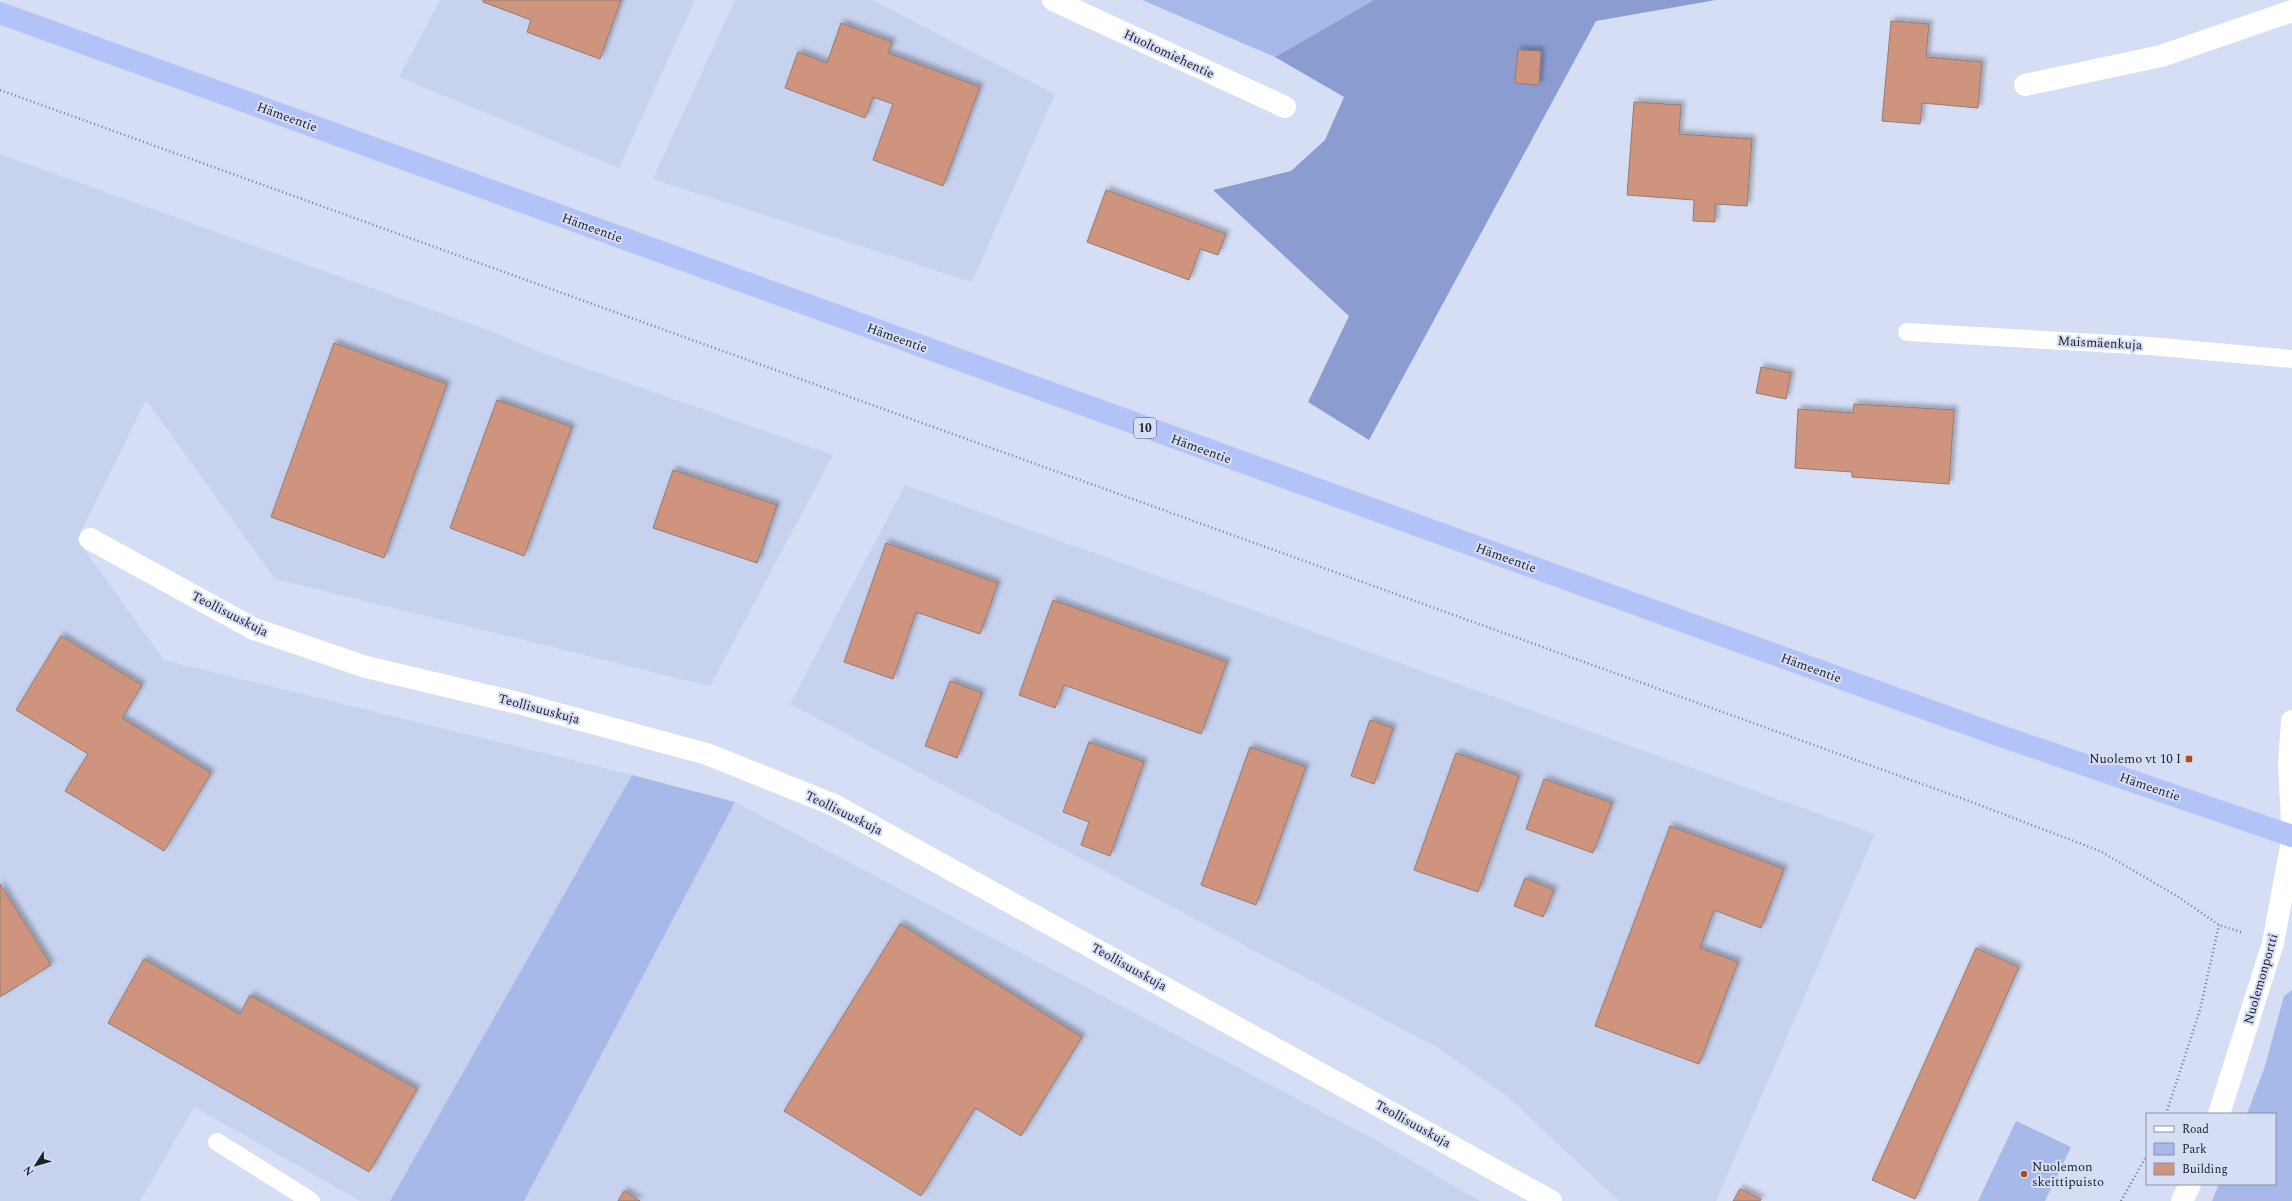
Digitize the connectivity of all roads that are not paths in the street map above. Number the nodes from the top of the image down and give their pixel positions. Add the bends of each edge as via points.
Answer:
1 (1053, 0) edge
2 (2292, 11) edge
3 (0, 13) edge
4 (2025, 86) dead end
5 (1285, 107) dead end
6 (1907, 332) dead end
7 (2292, 358) edge
8 (90, 539) dead end
9 (2292, 721) edge
10 (2292, 822) edge
11 (2292, 836) edge
12 (2292, 841) edge
13 (2219, 1113) edge
14 (217, 1142) dead end
15 (2190, 1185) edge
16 (311, 1201) edge
17 (1551, 1201) edge
18 (2182, 1201) edge

1 - 5 street, Huoltomiehentie
2 - 4 street via 2161,56
3 - 11 highway, Hämeentie / 10 via 1992,733
6 - 7 lane, Maismäenkuja via 2150,346
8 - 17 street, Teollisuuskuja via 254,629 366,667 518,703 707,754 834,805
9 - 10 street via 2289,764
12 - 13 street, Nuolemonportti via 2274,944
14 - 16 lane
15 - 18 street

